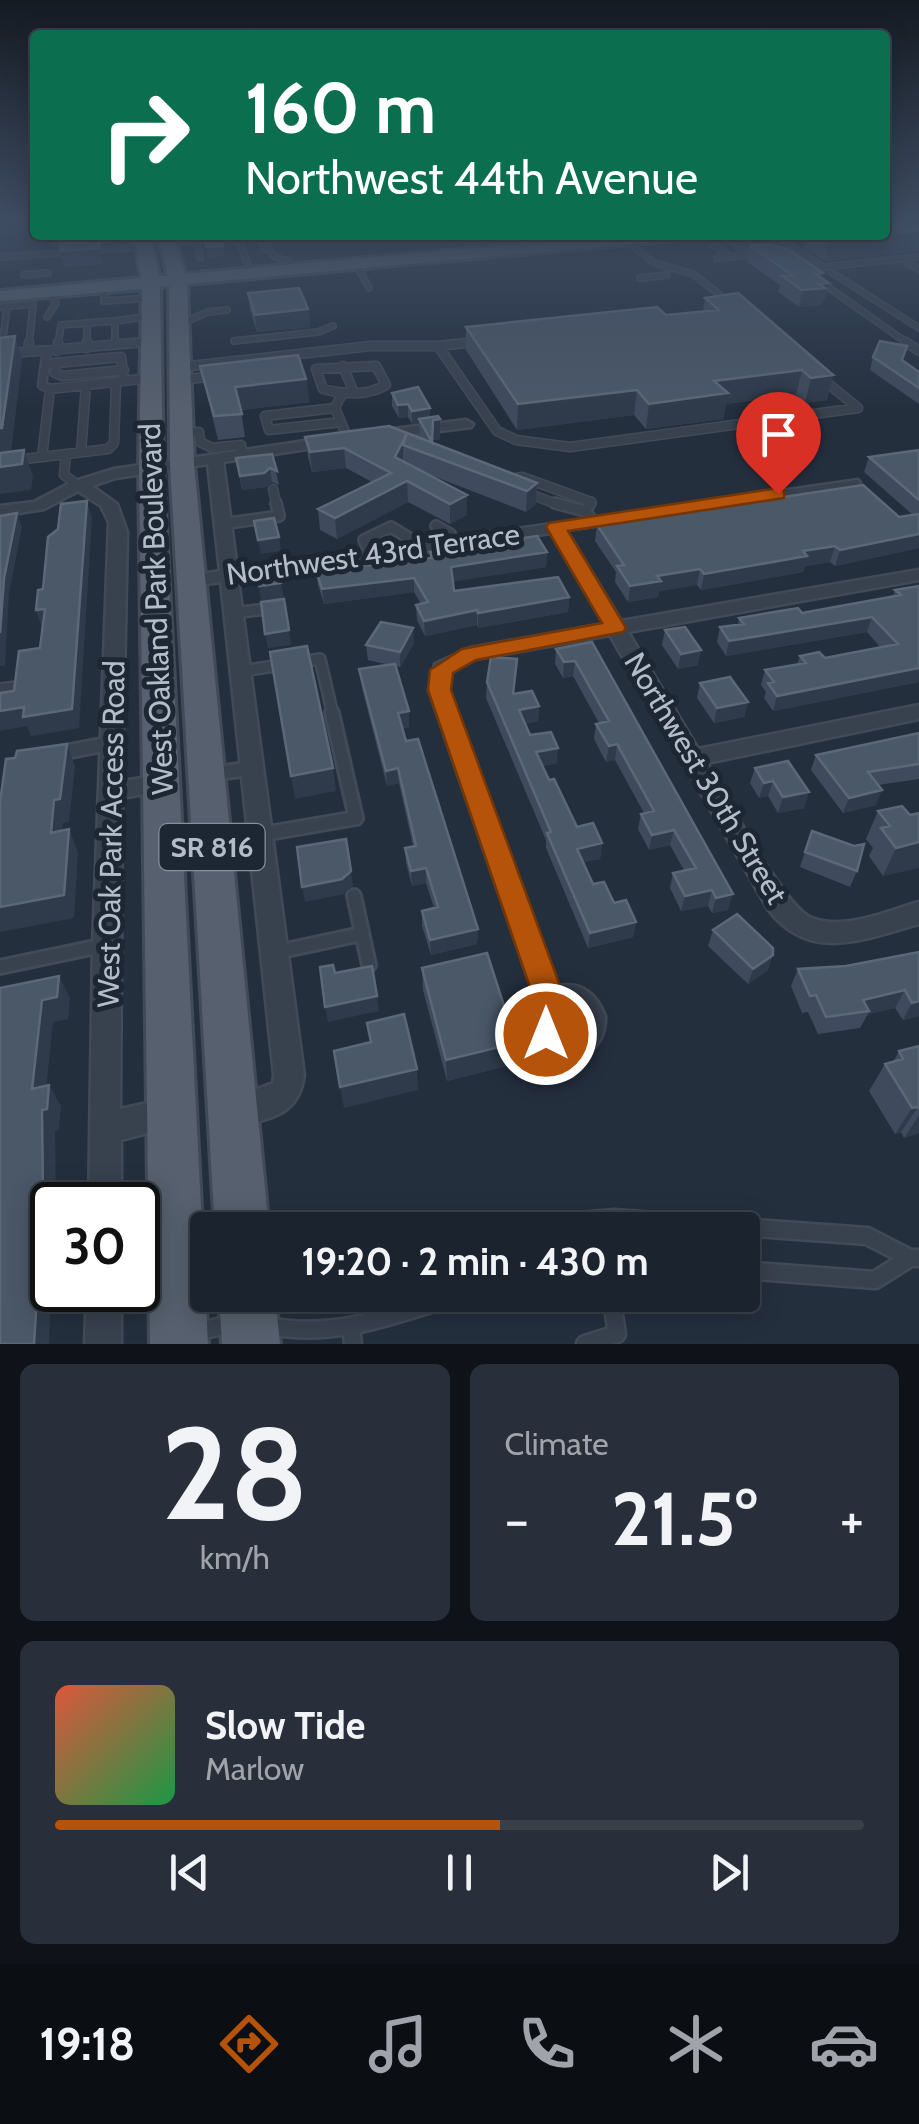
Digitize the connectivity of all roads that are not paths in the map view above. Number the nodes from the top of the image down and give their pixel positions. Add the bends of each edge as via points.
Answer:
1 (40, 283) edge
2 (150, 283) edge
3 (157, 283) edge
4 (175, 283) edge
5 (365, 283) edge
6 (704, 283) edge
7 (822, 283) edge
8 (848, 283) edge
9 (0, 286) edge
10 (49, 288) junction
11 (368, 288) dead end
12 (151, 292) junction
13 (2, 303) edge
14 (33, 304) junction
15 (227, 310) dead end
16 (724, 310) edge
17 (47, 317) dead end
18 (114, 321) junction
19 (87, 323) junction
20 (179, 324) junction
21 (334, 326) dead end
22 (919, 328) edge
23 (234, 341) dead end
24 (488, 341) edge
25 (150, 342) junction
26 (283, 345) dead end
27 (115, 346) junction
28 (438, 346) junction
29 (28, 347) junction
30 (86, 348) junction
31 (47, 351) junction
32 (57, 351) junction
33 (919, 351) edge
34 (0, 354) edge
35 (286, 356) junction
36 (57, 363) junction
37 (45, 364) junction
38 (343, 366) junction
39 (306, 367) edge
40 (316, 369) junction
41 (124, 370) junction
42 (813, 371) edge
43 (180, 373) junction
44 (230, 374) edge
45 (150, 378) junction
46 (120, 381) junction
47 (86, 385) junction
48 (50, 389) junction
49 (354, 393) junction
50 (342, 394) junction
51 (335, 408) junction
52 (341, 422) junction
53 (466, 424) dead end
54 (181, 433) junction
55 (348, 439) junction
56 (80, 452) junction
57 (66, 454) junction
58 (243, 456) junction
59 (42, 457) junction
60 (215, 459) junction
61 (0, 462) edge
62 (166, 466) junction
63 (852, 483) joint
64 (78, 486) junction
65 (273, 489) dead end
66 (866, 496) edge
67 (0, 511) edge
68 (589, 516) junction
69 (222, 524) junction
70 (436, 526) dead end
71 (556, 527) junction
72 (454, 542) junction
73 (919, 575) edge
74 (192, 581) junction
75 (117, 592) junction
76 (285, 606) edge
77 (234, 614) junction
78 (616, 628) junction
79 (242, 671) junction
80 (16, 686) edge
81 (0, 689) edge
82 (919, 712) edge
83 (112, 742) junction
84 (38, 757) edge
85 (694, 758) junction
86 (252, 768) junction
87 (206, 776) junction
88 (162, 783) junction
89 (111, 790) junction
90 (263, 834) junction
91 (354, 896) dead end
92 (919, 914) edge
93 (361, 934) junction
94 (106, 945) junction
95 (276, 952) junction
96 (369, 965) edge
97 (0, 967) edge
98 (550, 1002) dead end
99 (254, 1107) junction
100 (172, 1112) junction
101 (106, 1128) junction
102 (105, 1182) edge
103 (244, 1212) edge
104 (760, 1231) edge
105 (914, 1258) edge
106 (760, 1271) edge
107 (104, 1312) edge
108 (414, 1312) edge
109 (614, 1312) edge
110 (261, 1314) edge
111 (352, 1336) edge
112 (178, 1340) edge
113 (103, 1344) edge
114 (585, 1344) edge

1 - 10 lane
2 - 12 main road, West Oakland Park Boulevard / SR 816
3 - 12 main road
4 - 20 main road, West Oakland Park Boulevard / SR 816
5 - 11 lane
6 - 16 lane via 737,309
7 - 33 lane
8 - 22 lane
9 - 12 main road
10 - 12 main road
10 - 13 main road
10 - 14 lane
10 - 17 lane via 56,304
12 - 18 lane
12 - 25 main road, West Oakland Park Boulevard / SR 816
13 - 14 lane
13 - 34 lane
14 - 29 lane
15 - 20 lane
18 - 19 lane
18 - 27 lane
19 - 30 lane
19 - 32 lane via 60,325
20 - 43 main road, West Oakland Park Boulevard / SR 816
21 - 23 lane
24 - 28 lane
25 - 27 lane
25 - 45 main road, West Oakland Park Boulevard / SR 816
26 - 35 lane
27 - 30 lane
28 - 35 lane
28 - 42 lane via 497,431 570,447 858,408
29 - 31 lane
29 - 34 lane
30 - 32 lane
31 - 32 lane
31 - 37 lane
35 - 43 lane
36 - 37 lane
36 - 41 lane via 121,357
36 - 41 lane via 55,373 62,376
37 - 48 lane via 42,386
38 - 40 lane
38 - 49 lane
38 - 49 lane via 376,366 386,385
39 - 40 lane
40 - 50 lane via 323,389
41 - 46 lane
43 - 44 lane
43 - 54 main road, West Oakland Park Boulevard / SR 816
45 - 46 lane
45 - 62 main road, West Oakland Park Boulevard / SR 816
46 - 47 lane
46 - 56 lane via 114,444
47 - 48 lane
47 - 56 lane
48 - 59 lane
49 - 50 lane
50 - 51 lane
51 - 52 lane
51 - 52 lane via 265,416 269,430
52 - 55 lane
53 - 55 street
54 - 58 lane via 199,432 200,442 212,448 241,445
54 - 62 main road, West Oakland Park Boulevard / SR 816
55 - 58 street
56 - 57 lane
57 - 59 lane
57 - 64 lane via 64,475
58 - 60 street
59 - 61 lane
60 - 62 street
60 - 69 street
62 - 64 street
62 - 74 main road, West Oakland Park Boulevard / SR 816
63 - 66 lane
63 - 68 street, Northwest 43rd Terrace
64 - 67 street via 38,506
64 - 75 street, West Oak Park Access Road via 118,510
65 - 69 lane via 278,516
68 - 68 lane via 591,502 522,477 508,480
68 - 71 street, Northwest 43rd Terrace
69 - 74 street
70 - 72 lane
71 - 72 street, Northwest 43rd Terrace
71 - 78 street, Northwest 30th Street
72 - 74 street, Northwest 43rd Terrace
73 - 78 street
74 - 75 street, Northwest 43rd Terrace
74 - 77 street
74 - 87 main road, West Oakland Park Boulevard / SR 816
74 - 88 main road, West Oakland Park Boulevard / SR 816
75 - 83 street, West Oak Park Access Road
76 - 77 lane
77 - 79 street
78 - 85 street, Northwest 30th Street
78 - 98 street via 470,654 442,670 440,690
79 - 86 street
79 - 90 lane via 320,658 356,818
80 - 81 lane
82 - 85 street
83 - 84 lane
83 - 89 street, West Oak Park Access Road
85 - 92 street, Northwest 30th Street via 777,902 797,924 820,933 848,931
86 - 87 lane
86 - 90 street
87 - 99 main road, West Oakland Park Boulevard / SR 816
88 - 89 street
88 - 100 main road, West Oakland Park Boulevard / SR 816
89 - 94 street, West Oak Park Access Road
90 - 95 street
91 - 93 lane
93 - 95 lane
93 - 96 lane
94 - 97 lane
94 - 101 street, West Oak Park Access Road
95 - 99 street via 290,1075 287,1091
99 - 103 main road, West Oakland Park Boulevard / SR 816
100 - 101 street
100 - 112 main road, West Oakland Park Boulevard / SR 816
101 - 102 street, West Oak Park Access Road
104 - 105 lane via 867,1236
105 - 106 lane via 875,1280
107 - 113 street
108 - 111 lane
109 - 114 lane via 617,1334
110 - 111 lane via 295,1335
110 - 112 lane

